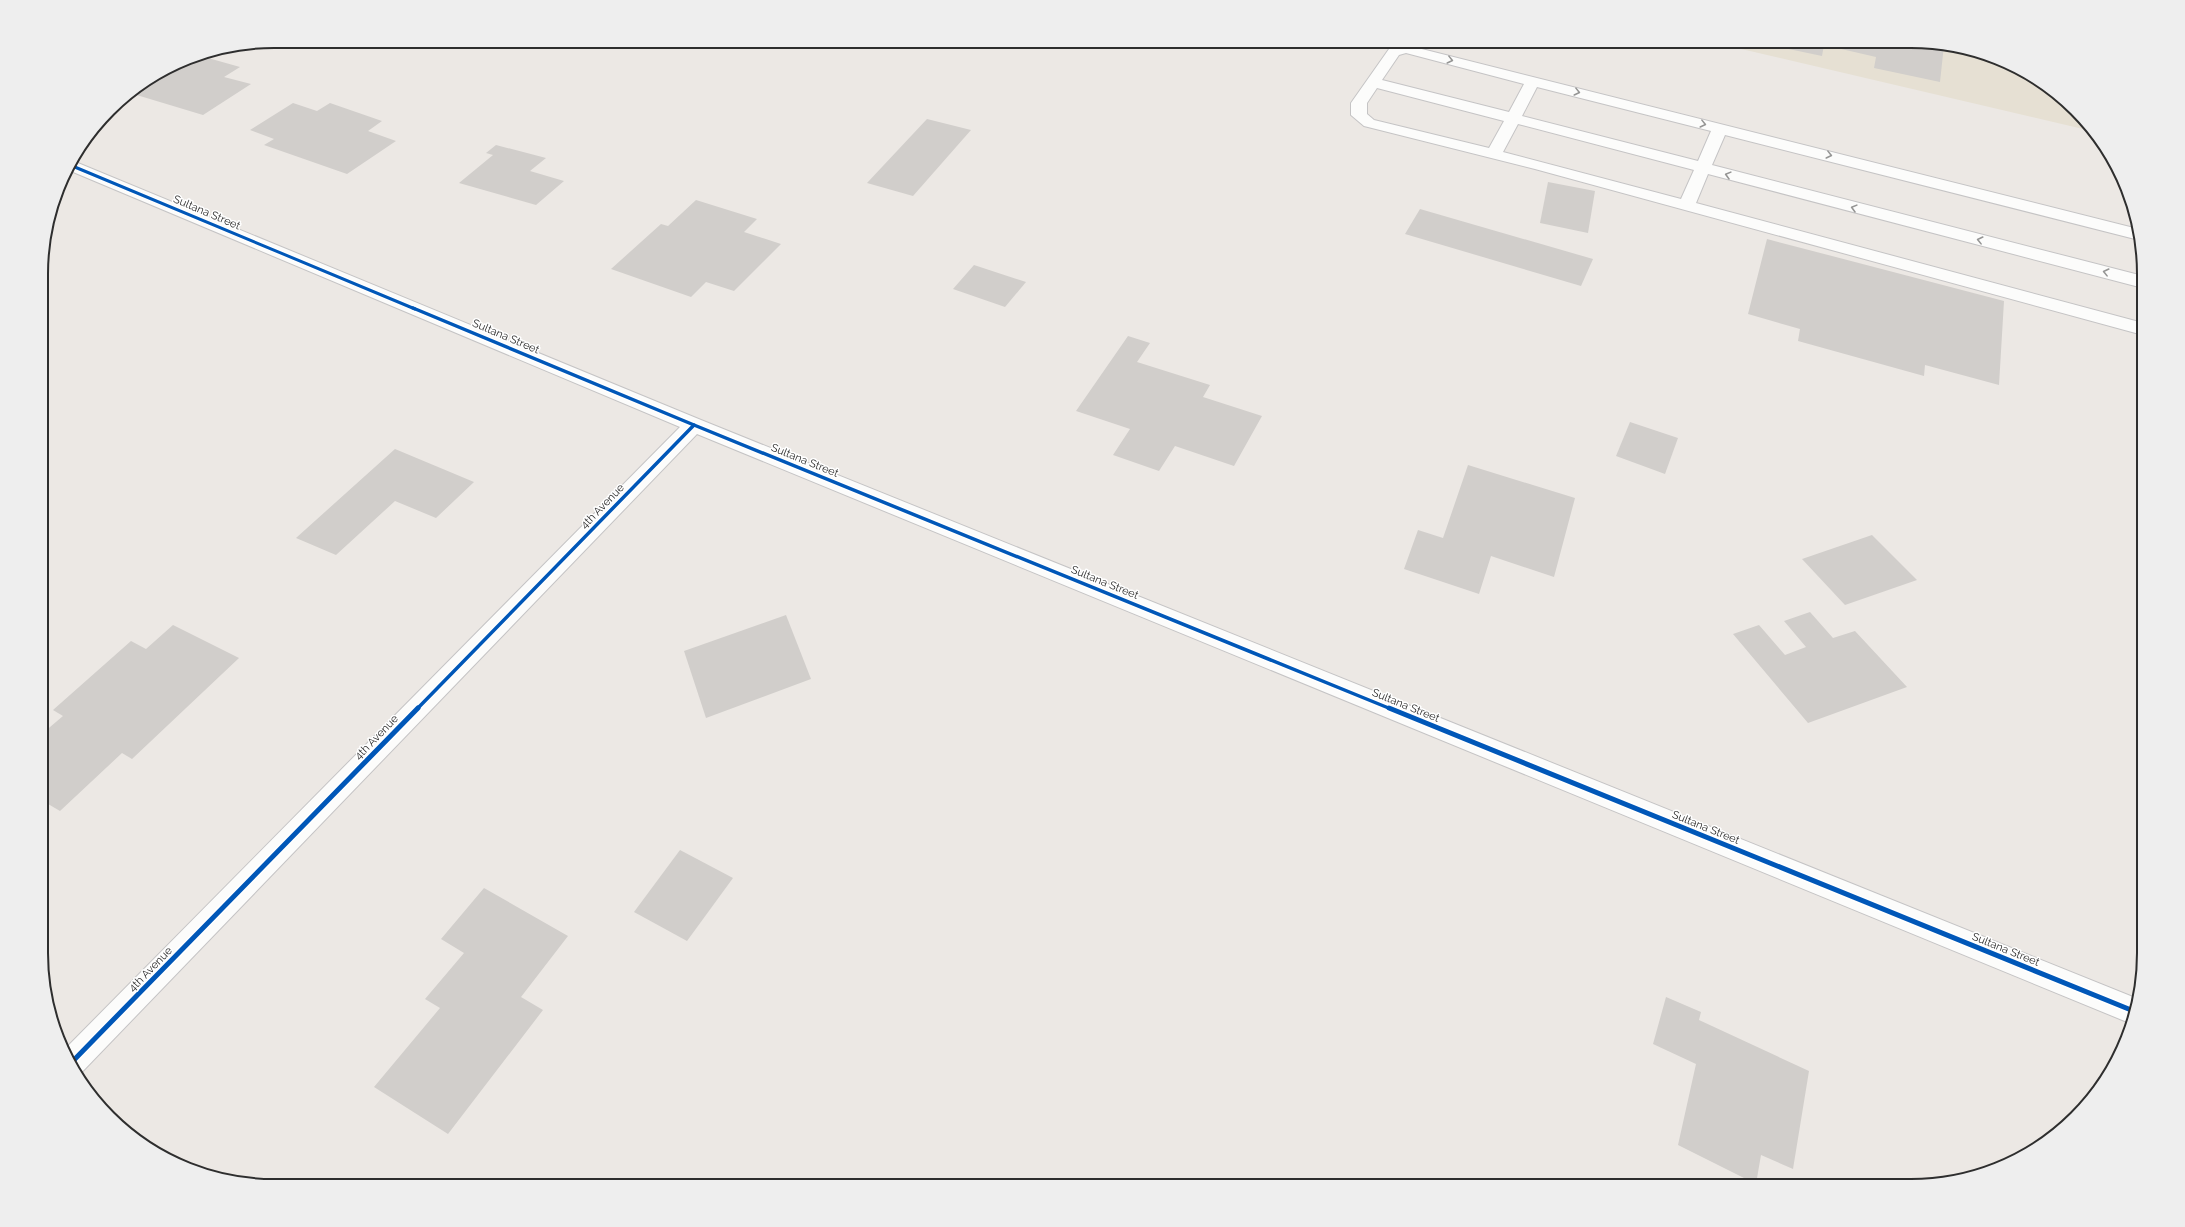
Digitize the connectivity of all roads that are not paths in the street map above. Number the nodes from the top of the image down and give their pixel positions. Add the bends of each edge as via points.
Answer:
1 (1534, 81) junction
2 (1373, 82) junction
3 (1513, 118) junction
4 (1720, 128) junction
5 (1494, 154) junction
6 (75, 167) edge
7 (1702, 168) junction
8 (1687, 205) junction
9 (2133, 234) edge
10 (2137, 280) edge
11 (2137, 327) edge
12 (694, 424) junction
13 (2129, 1009) edge
14 (74, 1059) edge

2 -> 1 street via 1394,52 1406,49
1 - 3 street
1 -> 4 street
2 - 3 street
2 - 5 street via 1359,103 1359,115 1369,123
3 - 5 street
3 - 7 street
4 - 7 street
4 -> 9 street
5 - 8 street
6 - 12 street, Sultana Street
7 - 8 street
10 -> 7 street
8 - 11 street
12 - 13 street, Sultana Street
12 - 14 street, 4th Avenue

